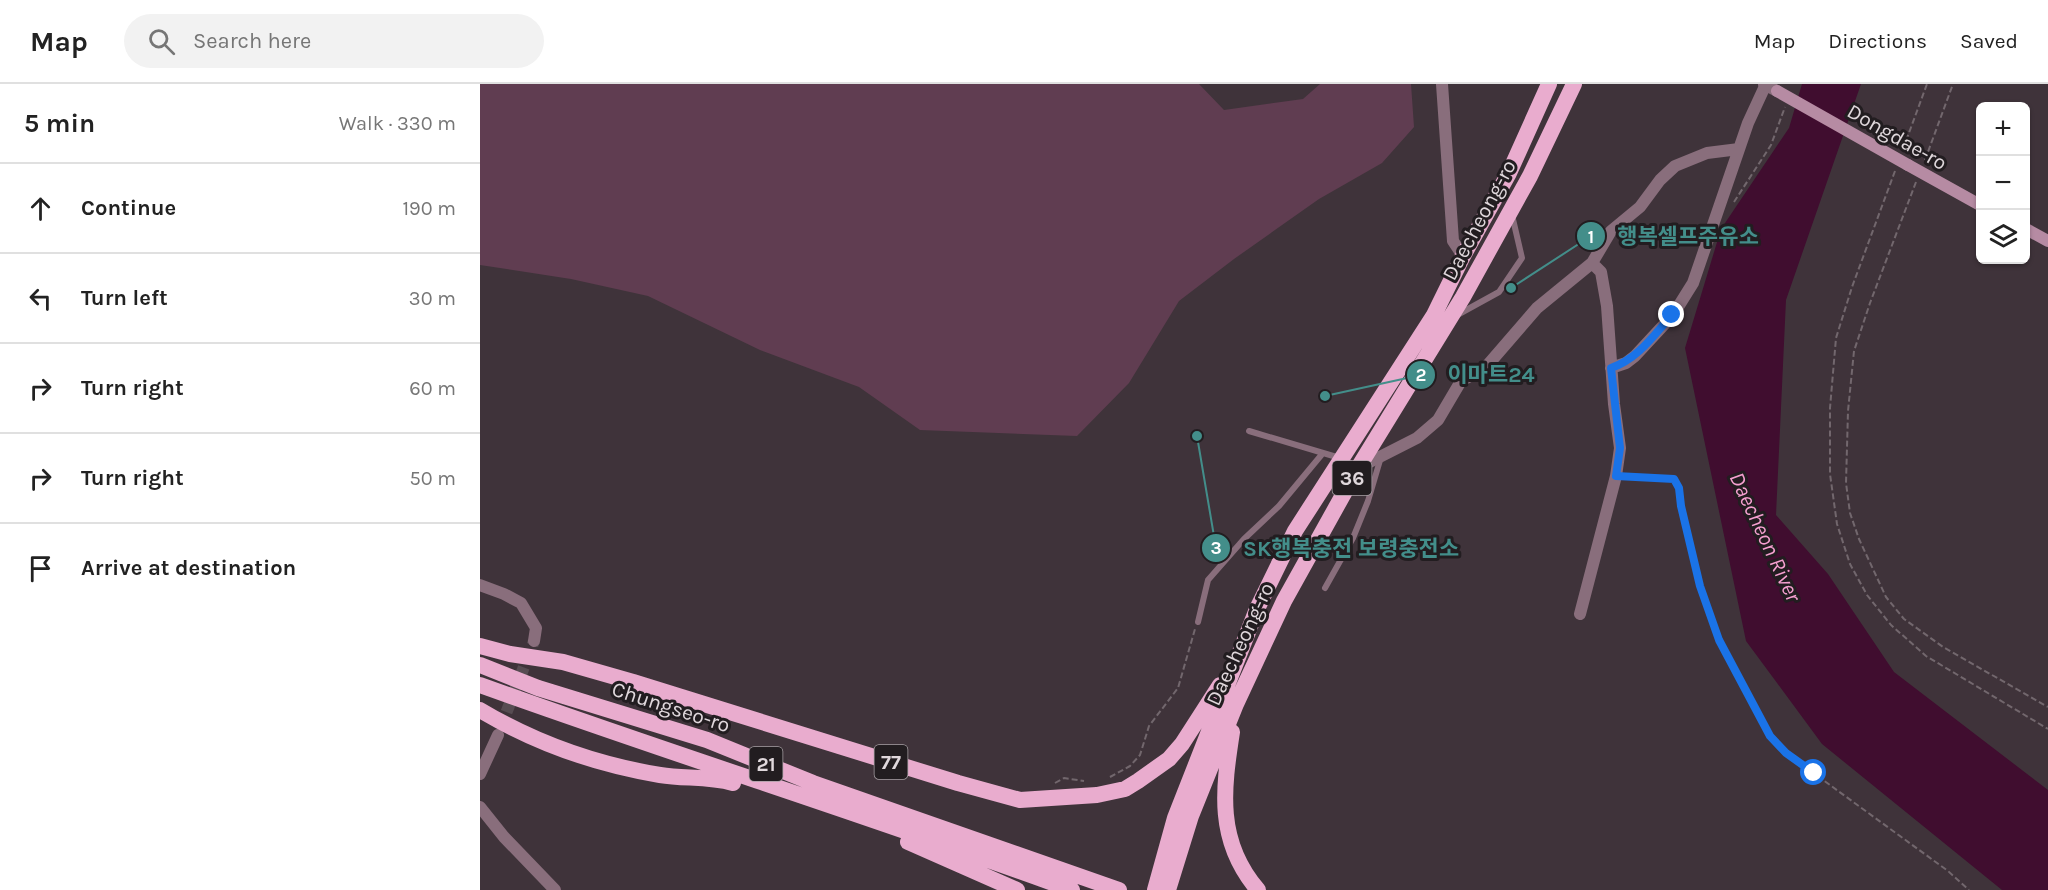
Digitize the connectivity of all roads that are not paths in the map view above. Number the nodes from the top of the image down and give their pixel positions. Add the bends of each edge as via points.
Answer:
1 (1442, 84) edge
2 (1549, 84) edge
3 (1574, 84) edge
4 (1768, 86) edge
5 (1739, 149) junction
6 (1976, 203) edge
7 (1511, 211) junction
8 (2030, 232) edge
9 (2048, 241) edge
10 (1463, 256) junction
11 (1592, 263) junction
12 (1450, 318) junction
13 (1611, 368) junction
14 (1250, 431) dead end
15 (1323, 453) junction
16 (1381, 457) junction
17 (1340, 458) junction
18 (1358, 468) junction
19 (480, 585) edge
20 (1325, 588) dead end
21 (1580, 614) dead end
22 (1198, 622) road end
23 (534, 641) tunnel mouth
24 (480, 646) edge
25 (1242, 648) junction
26 (480, 665) edge
27 (480, 685) edge
28 (1236, 704) junction
29 (480, 710) edge
30 (498, 735) tunnel mouth
31 (480, 774) edge
32 (480, 807) edge
33 (1049, 873) junction
34 (555, 890) edge
35 (1017, 890) edge
36 (1072, 890) edge
37 (1119, 890) edge
38 (1155, 890) edge
39 (1168, 890) edge
40 (1258, 890) edge

1 - 10 street via 1452,241
2 - 10 highway, Daecheong-ro / 36 via 1509,173
3 - 7 highway, Daecheong-ro / 36
4 - 5 street
4 - 6 main road, Dongdae-ro, bridge
5 - 11 street via 1707,153 1675,166 1640,207 1611,231
5 - 13 street via 1693,283 1672,315 1635,356
7 - 12 highway, Daecheong-ro / 36
7 - 12 lane via 1522,258 1499,292
8 - 9 main road
10 - 17 highway, Daecheong-ro / 36 via 1434,315
11 - 13 street via 1601,272
11 - 16 street via 1537,308 1486,367 1461,381 1438,420 1417,438
12 - 18 highway, Daecheong-ro / 36
13 - 21 street via 1620,448
14 - 15 lane
15 - 17 lane
15 - 22 lane via 1208,580
16 - 18 street
16 - 20 lane via 1353,538
17 - 18 lane
17 - 25 highway, Daecheong-ro / 36 via 1295,531
18 - 28 highway, Daecheong-ro / 36 via 1284,601
19 - 23 street via 521,603 536,628
24 - 25 highway, 77 via 563,662 1020,800 1111,793 1154,771 1182,744
25 - 38 highway, Daecheong-ro / 36 via 1175,818
26 - 33 highway, Chungseo-ro / 21 via 538,688 706,740
27 - 33 highway, Chungseo-ro / 21 via 888,824
28 - 39 highway, Daecheong-ro / 36 via 1191,816
28 - 40 highway via 1224,804 1234,852
29 - 35 highway via 542,743 596,761 662,775 713,778 872,826
30 - 31 street
32 - 34 street
33 - 36 highway, 21
33 - 37 highway, Chungseo-ro / 21

